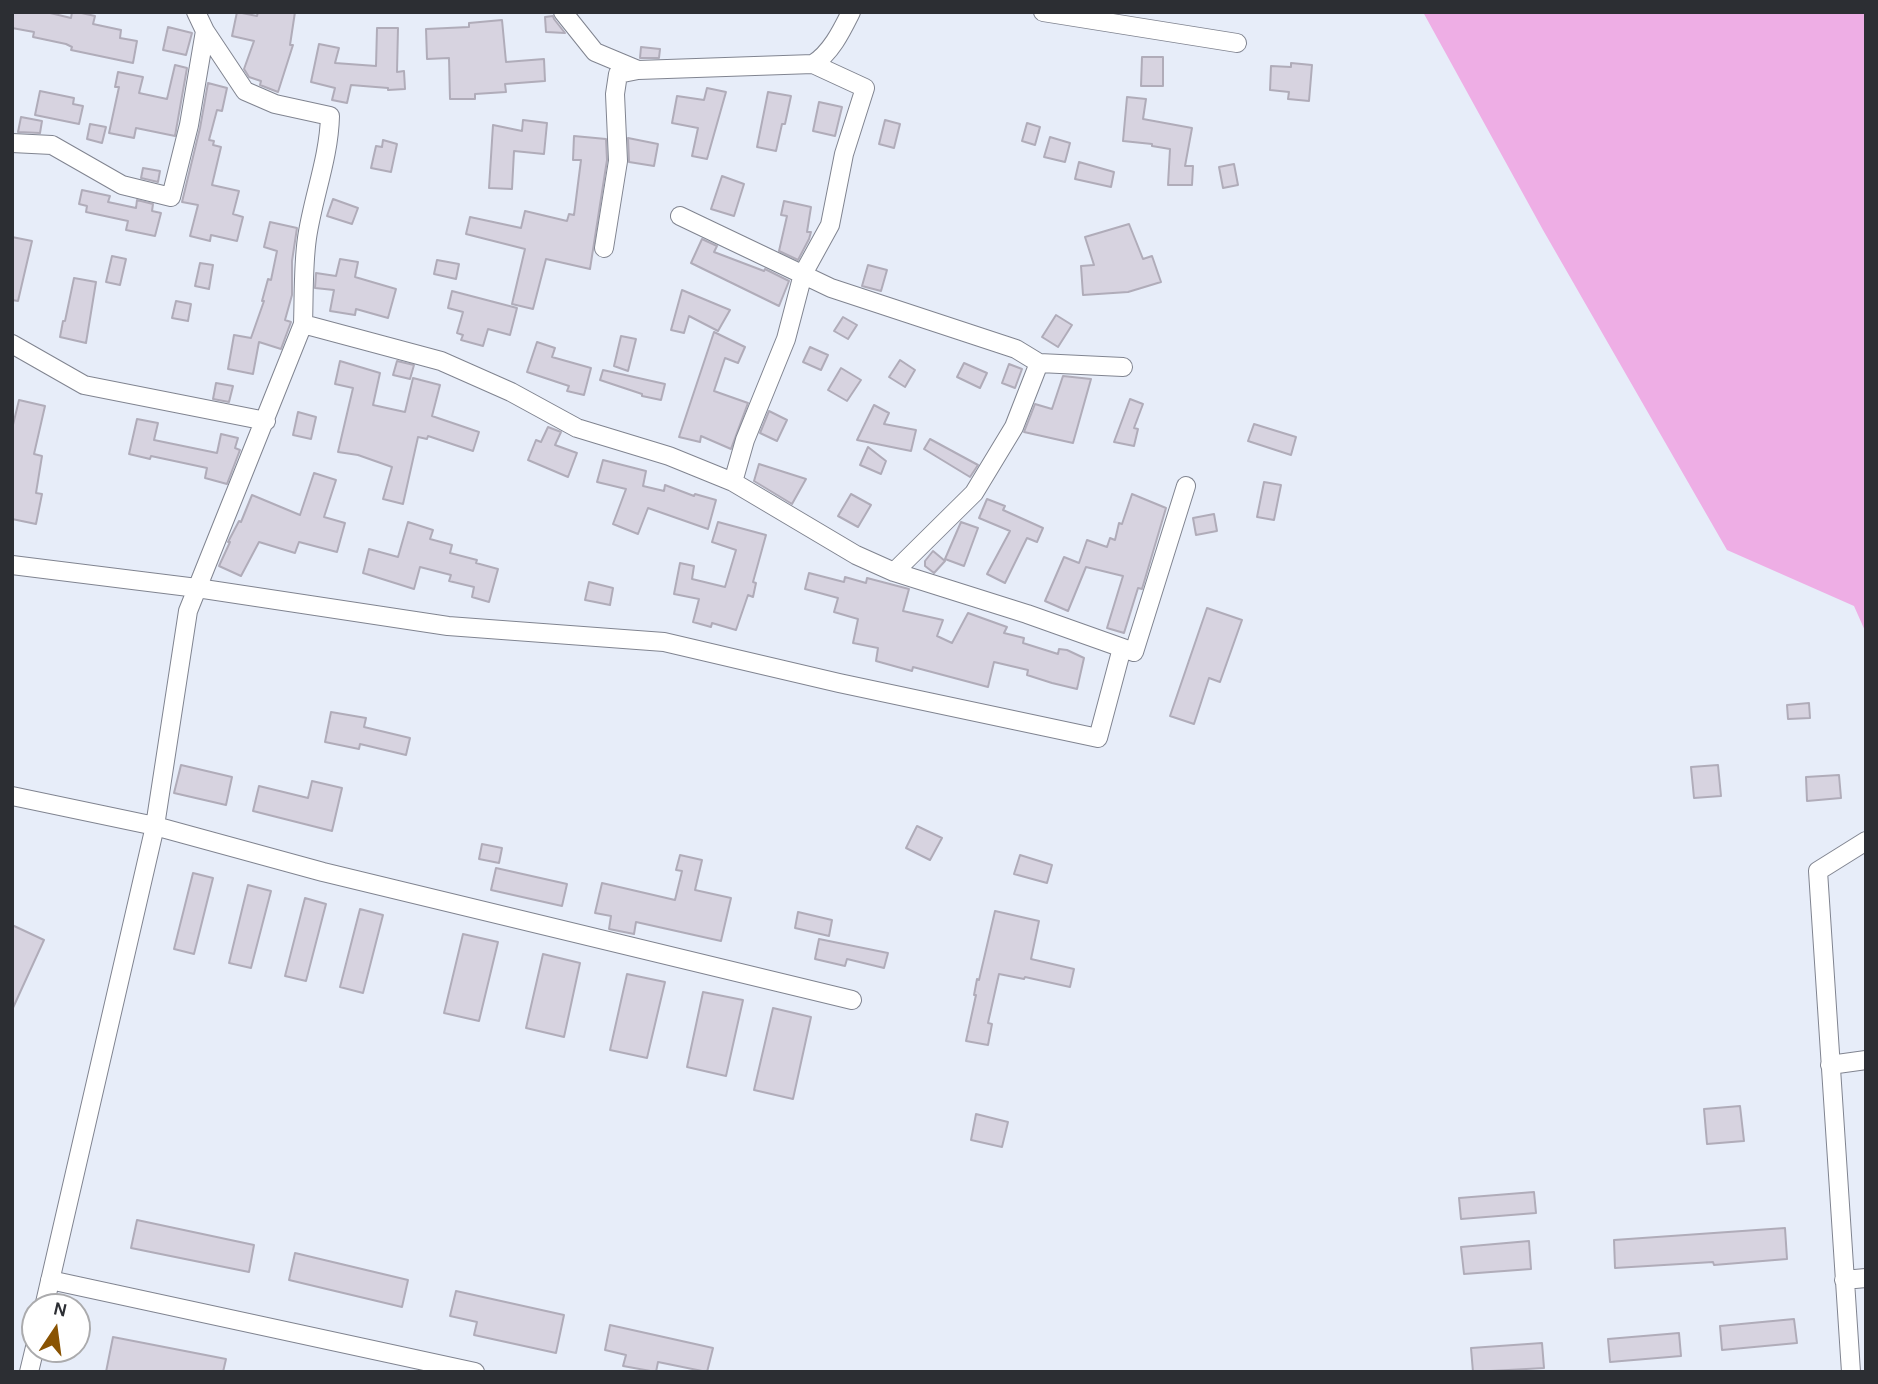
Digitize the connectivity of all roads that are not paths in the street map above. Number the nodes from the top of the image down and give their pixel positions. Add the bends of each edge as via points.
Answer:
1 (196, 12) edge
2 (563, 12) edge
3 (851, 12) edge
4 (1043, 12) edge
5 (205, 31) junction
6 (1237, 43) dead end
7 (813, 64) junction
8 (638, 70) junction
9 (12, 143) edge
10 (680, 216) dead end
11 (604, 248) dead end
12 (803, 274) junction
13 (303, 324) junction
14 (12, 344) edge
15 (1039, 363) junction
16 (1123, 367) dead end
17 (266, 421) junction
18 (733, 482) junction
19 (1186, 486) dead end
20 (12, 565) edge
21 (894, 572) junction
22 (197, 588) junction
23 (1122, 648) junction
24 (12, 796) edge
25 (155, 825) junction
26 (1866, 841) edge
27 (852, 1000) dead end
28 (1866, 1060) edge
29 (1830, 1065) junction
30 (1866, 1278) edge
31 (50, 1280) junction
32 (1844, 1280) junction
33 (47, 1293) edge
34 (475, 1372) edge
35 (1851, 1372) edge

1 - 5 street
2 - 8 street via 594,52
3 - 7 street via 838,37
4 - 6 street
5 - 9 street via 171,197 122,185 52,145
5 - 13 street via 245,91 275,104 330,116 307,238
7 - 8 street
7 - 12 street via 865,89 844,154 830,225
8 - 11 street via 618,74 618,161
10 - 12 street
12 - 15 street via 831,288 1016,349
12 - 18 street via 786,339
13 - 17 street
13 - 18 street via 441,361 578,428
14 - 17 street via 84,385
15 - 16 street
15 - 21 street via 1014,427 974,493
17 - 22 street
18 - 21 street via 856,555
19 - 23 street via 1134,652
20 - 22 street
21 - 23 street
22 - 23 street via 448,626 663,642 1098,738
22 - 25 street via 188,611
24 - 25 street
25 - 27 street via 323,872
25 - 31 street
26 - 29 street via 1818,871
28 - 29 street
29 - 32 street
30 - 32 street
31 - 33 street
31 - 34 street
32 - 35 street

